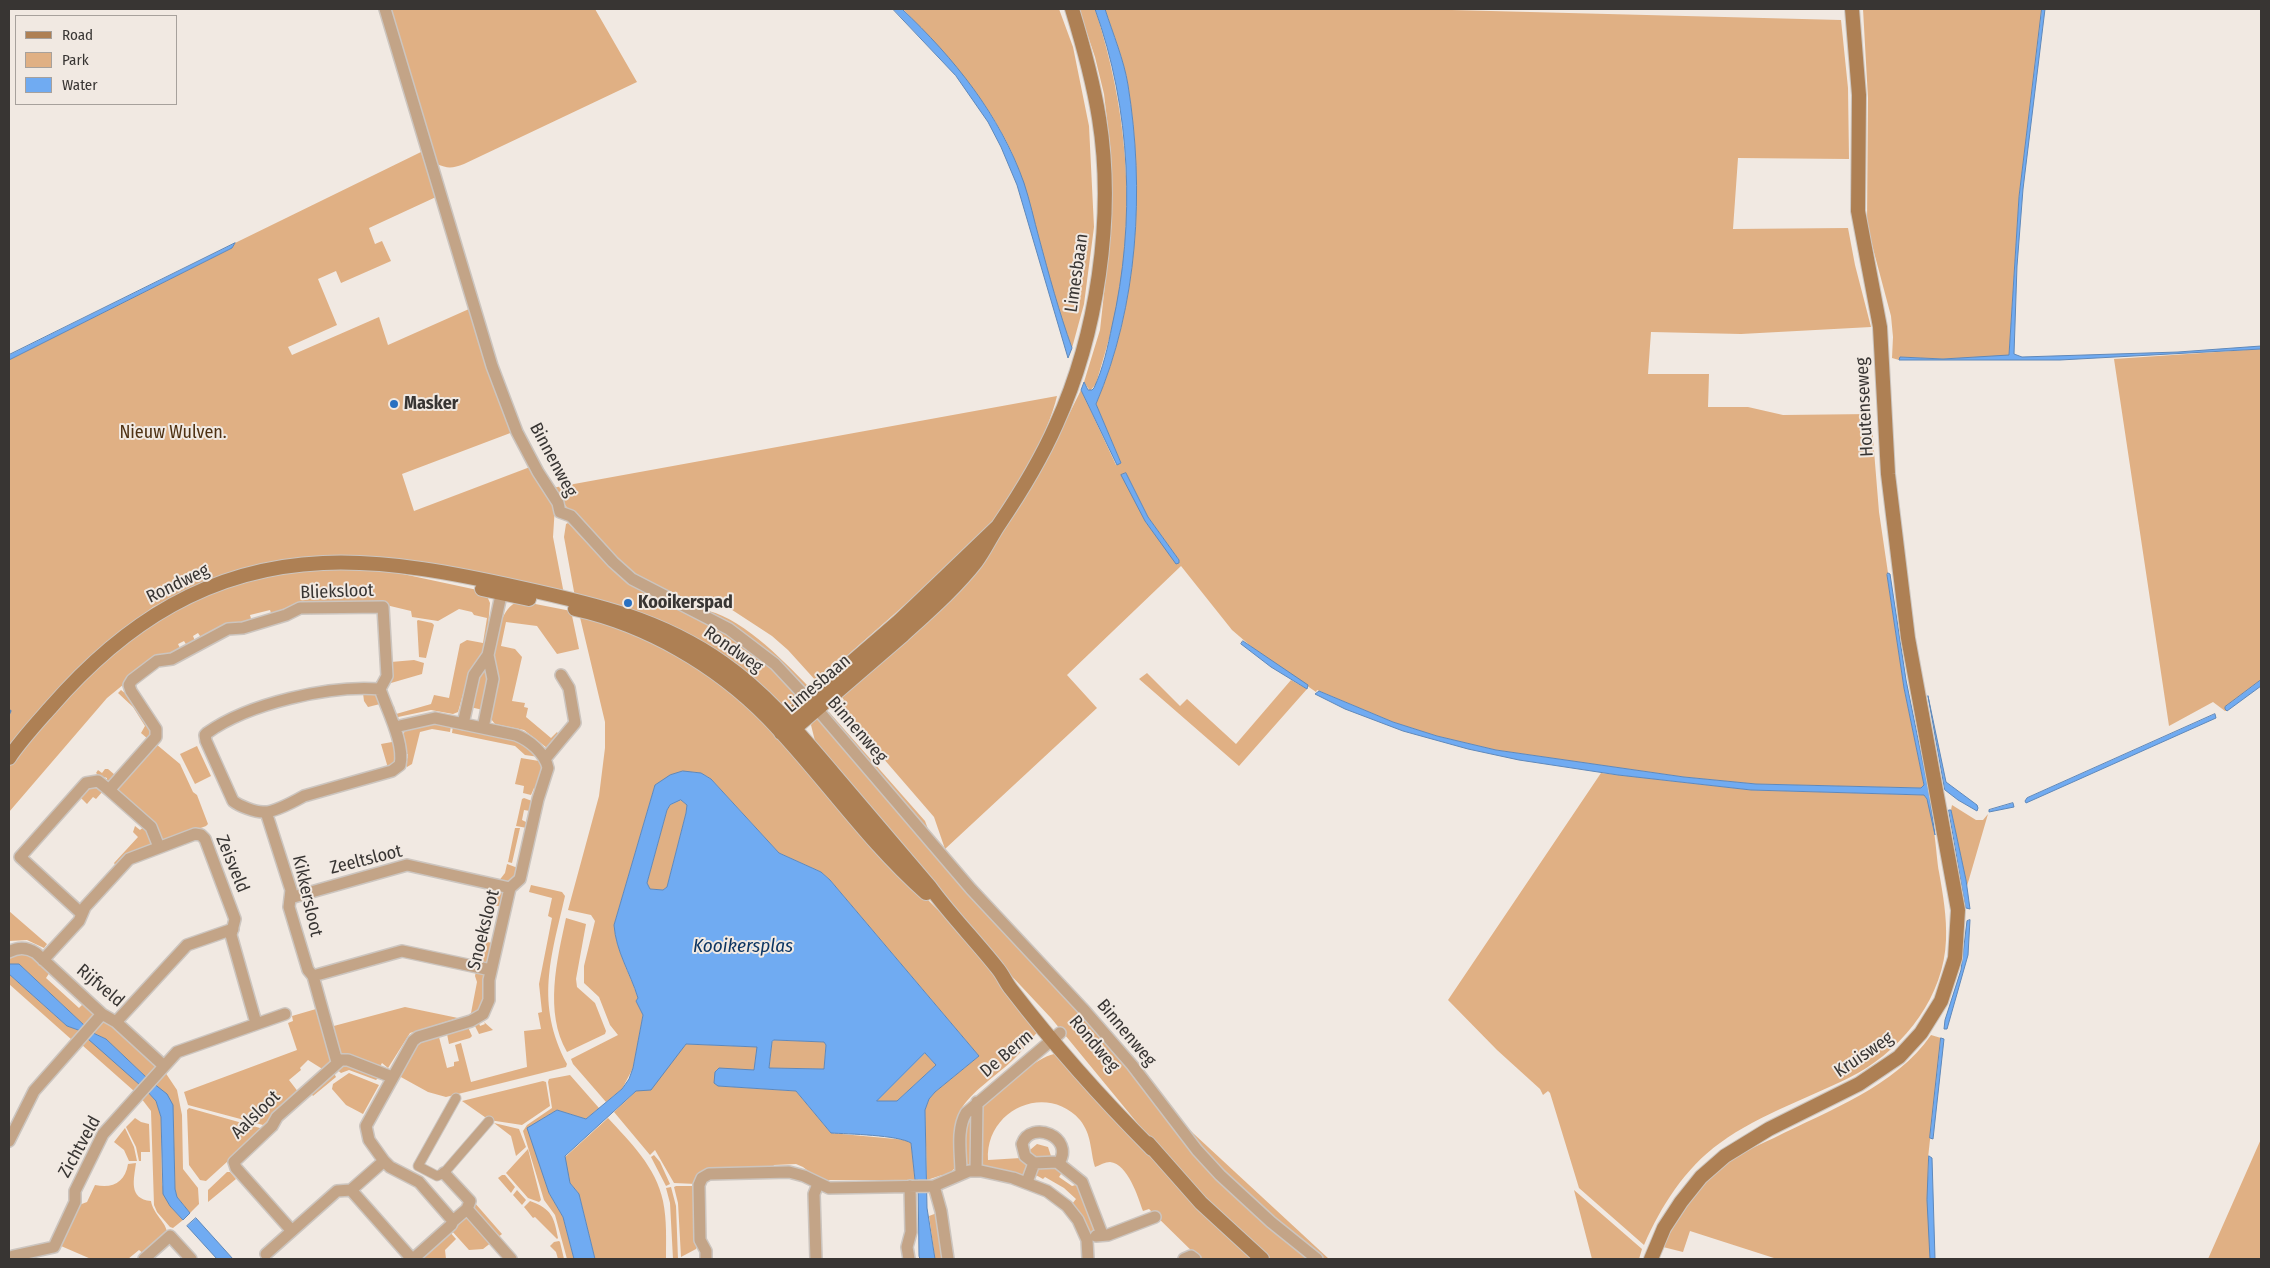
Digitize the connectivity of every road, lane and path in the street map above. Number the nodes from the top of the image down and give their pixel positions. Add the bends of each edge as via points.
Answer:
1 (385, 9) edge
2 (1072, 9) edge
3 (1852, 9) edge
4 (503, 588) junction
5 (488, 655) junction
6 (561, 676) dead end
7 (380, 690) junction
8 (815, 702) junction
9 (463, 724) junction
10 (396, 727) junction
11 (787, 727) junction
12 (483, 728) junction
13 (13, 749) edge
14 (9, 758) edge
15 (545, 758) junction
16 (110, 790) junction
17 (1938, 802) joint
18 (266, 812) junction
19 (160, 847) junction
20 (510, 888) junction
21 (290, 898) junction
22 (82, 914) junction
23 (232, 929) junction
24 (9, 952) edge
25 (43, 960) junction
26 (491, 970) junction
27 (313, 976) junction
28 (102, 1014) junction
29 (285, 1014) dead end
30 (116, 1022) junction
31 (256, 1023) junction
32 (1057, 1036) junction
33 (337, 1062) junction
34 (164, 1066) junction
35 (392, 1077) junction
36 (456, 1098) dead end
37 (489, 1120) dead end
38 (9, 1141) edge
39 (384, 1161) junction
40 (1034, 1163) junction
41 (1059, 1163) junction
42 (969, 1172) junction
43 (439, 1174) junction
44 (1027, 1182) junction
45 (818, 1184) junction
46 (922, 1186) junction
47 (425, 1188) junction
48 (351, 1190) junction
49 (467, 1209) junction
50 (1155, 1217) dead end
51 (453, 1221) junction
52 (292, 1231) junction
53 (1102, 1234) junction
54 (1087, 1240) junction
55 (12, 1254) edge
56 (266, 1254) dead end
57 (144, 1259) edge
58 (191, 1259) edge
59 (412, 1259) edge
60 (511, 1259) edge
61 (706, 1259) edge
62 (816, 1259) edge
63 (909, 1259) edge
64 (948, 1259) edge
65 (1088, 1259) edge
66 (1262, 1259) edge
67 (1317, 1259) edge
68 (1652, 1259) edge

1 - 8 street, Binnenweg via 481,331 506,404 560,512 571,516 632,580 741,636
2 - 8 main road, Limesbaan via 1099,120 1104,214 1093,306 1072,384 1030,476 975,563 947,594
3 - 17 main road, Houtenseweg via 1859,95 1858,211 1880,327 1888,474 1900,585
4 - 5 street
4 - 11 main road, Rondweg via 598,604 654,624 723,663 762,696
4 - 13 main road, Rondweg via 404,568 342,563 306,564 250,575 193,595 146,620 106,649
5 - 9 street via 474,675
5 - 12 street via 493,679
6 - 15 street via 569,688 575,723
7 - 10 street via 389,718
7 - 16 street, Blieksloot via 387,676 383,607 300,608 243,628 228,629 172,658 157,661 132,680 129,686 157,734
7 - 18 street via 318,692 250,711 205,735 233,801
8 - 11 main road, Limesbaan
8 - 67 street, Binnenweg via 971,889 1086,1011 1214,1168 1271,1222
9 - 10 street via 431,718
9 - 12 street
10 - 18 street via 401,758 396,769 304,796
11 - 32 main road, Rondweg via 927,882 1010,988
12 - 15 street via 524,739
13 - 14 main road, Rondweg
15 - 20 street, Snoeksloot via 548,772 538,799 520,879
16 - 19 street via 151,827
16 - 22 street via 98,781 86,783 20,856
17 - 68 main road, Kruisweg via 1959,923 1952,970 1932,1016 1909,1047 1880,1071 1753,1137 1713,1165 1680,1202 1664,1228
18 - 21 street, Kikkersloot via 291,890
19 - 22 street, Zeisveld via 129,859
19 - 23 street, Zeisveld via 195,834 203,836 235,920
20 - 21 street, Zeeltsloot via 406,865
20 - 26 street, Snoeksloot
21 - 27 street, Kikkersloot via 308,970
22 - 25 street, Zeisveld
23 - 30 street via 187,945
23 - 31 street, Zeisveld
24 - 25 street, Rijfveld via 18,948 30,949
25 - 28 street, Rijfveld
26 - 27 street via 402,951
26 - 35 street, Snoeksloot via 489,1000 483,1014 471,1021 418,1037
27 - 33 street, Kikkersloot
28 - 30 street, Rijfveld
28 - 38 street via 34,1091
29 - 31 street
30 - 34 street, Rijfveld
31 - 34 street via 182,1049
32 - 42 street, De Berm via 966,1114 961,1125
32 - 66 main road, Rondweg via 1126,1122 1201,1203
33 - 35 street via 348,1060
33 - 52 street, Aalsloot via 234,1162
34 - 55 street, Zichtveld via 103,1134 75,1191 75,1202 54,1247
35 - 39 street, Snoeksloot via 366,1126 369,1140
36 - 43 street via 418,1166
37 - 43 street
39 - 47 street, Snoeksloot
39 - 48 street
40 - 41 street
40 - 41 street via 1025,1156 1022,1144 1025,1138 1038,1132 1052,1136 1060,1144 1063,1152
40 - 44 street
41 - 53 street via 1083,1183
42 - 44 street
42 - 46 street
43 - 47 street
43 - 49 street via 470,1201
44 - 54 street via 1053,1194 1067,1206
45 - 46 street via 828,1188
45 - 61 street via 785,1172 705,1175 699,1185 700,1240
45 - 62 street via 814,1194
46 - 63 street via 908,1248
46 - 64 street via 941,1211
47 - 51 street, Snoeksloot
48 - 52 street via 337,1191
48 - 59 street
49 - 51 street
49 - 60 street
50 - 53 street
51 - 59 street
52 - 56 street
53 - 54 street
54 - 65 street
57 - 58 street via 170,1236

